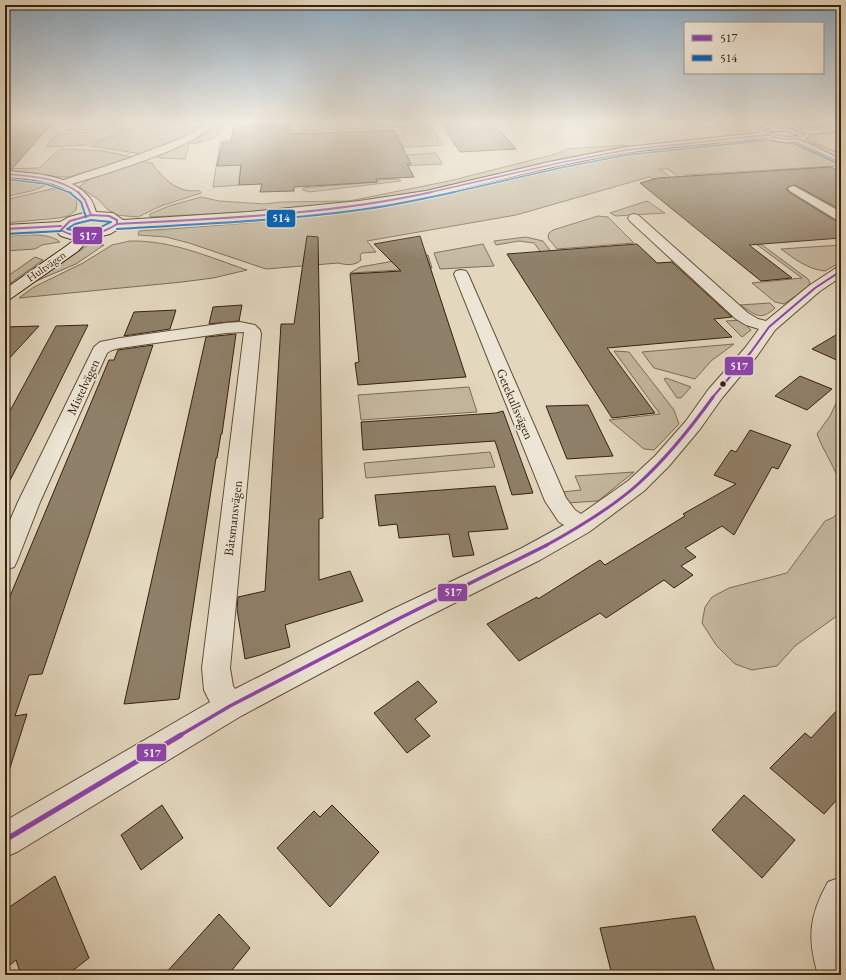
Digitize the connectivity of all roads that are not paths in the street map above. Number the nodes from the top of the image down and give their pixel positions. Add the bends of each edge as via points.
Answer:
1 (108, 168) edge
2 (537, 168) edge
3 (5, 174) edge
4 (62, 184) junction
5 (794, 189) dead end
6 (91, 215) junction
7 (841, 217) edge
8 (634, 218) dead end
9 (117, 224) junction
10 (62, 226) junction
11 (5, 229) edge
12 (86, 235) junction
13 (841, 271) edge
14 (461, 274) dead end
15 (5, 296) edge
16 (769, 327) junction
17 (249, 328) joint
18 (581, 526) junction
19 (5, 561) edge
20 (230, 706) junction
21 (5, 840) edge
22 (841, 894) edge
23 (838, 975) edge

1 - 4 street
2 - 9 street via 426,194 359,205 240,217
3 - 4 street
4 - 6 street via 84,198
5 - 7 street
6 - 9 street via 113,217
6 - 10 street via 74,219
8 - 16 street via 742,316
9 - 12 street via 106,231
10 - 11 street
10 - 12 street via 61,231 65,234
12 - 15 street, Hultvägen via 73,248
13 - 16 street via 815,288
14 - 18 street, Getekullsvägen via 556,501 567,516
16 - 18 street via 662,461 636,486
17 - 19 street, Mistelvägen via 226,328 120,343 106,346 100,351 29,502
17 - 20 street, Båtsmansvägen via 252,330 252,341 216,668 219,690
18 - 20 street via 531,554 433,601
20 - 21 street
22 - 23 street via 834,906 829,924 832,956

